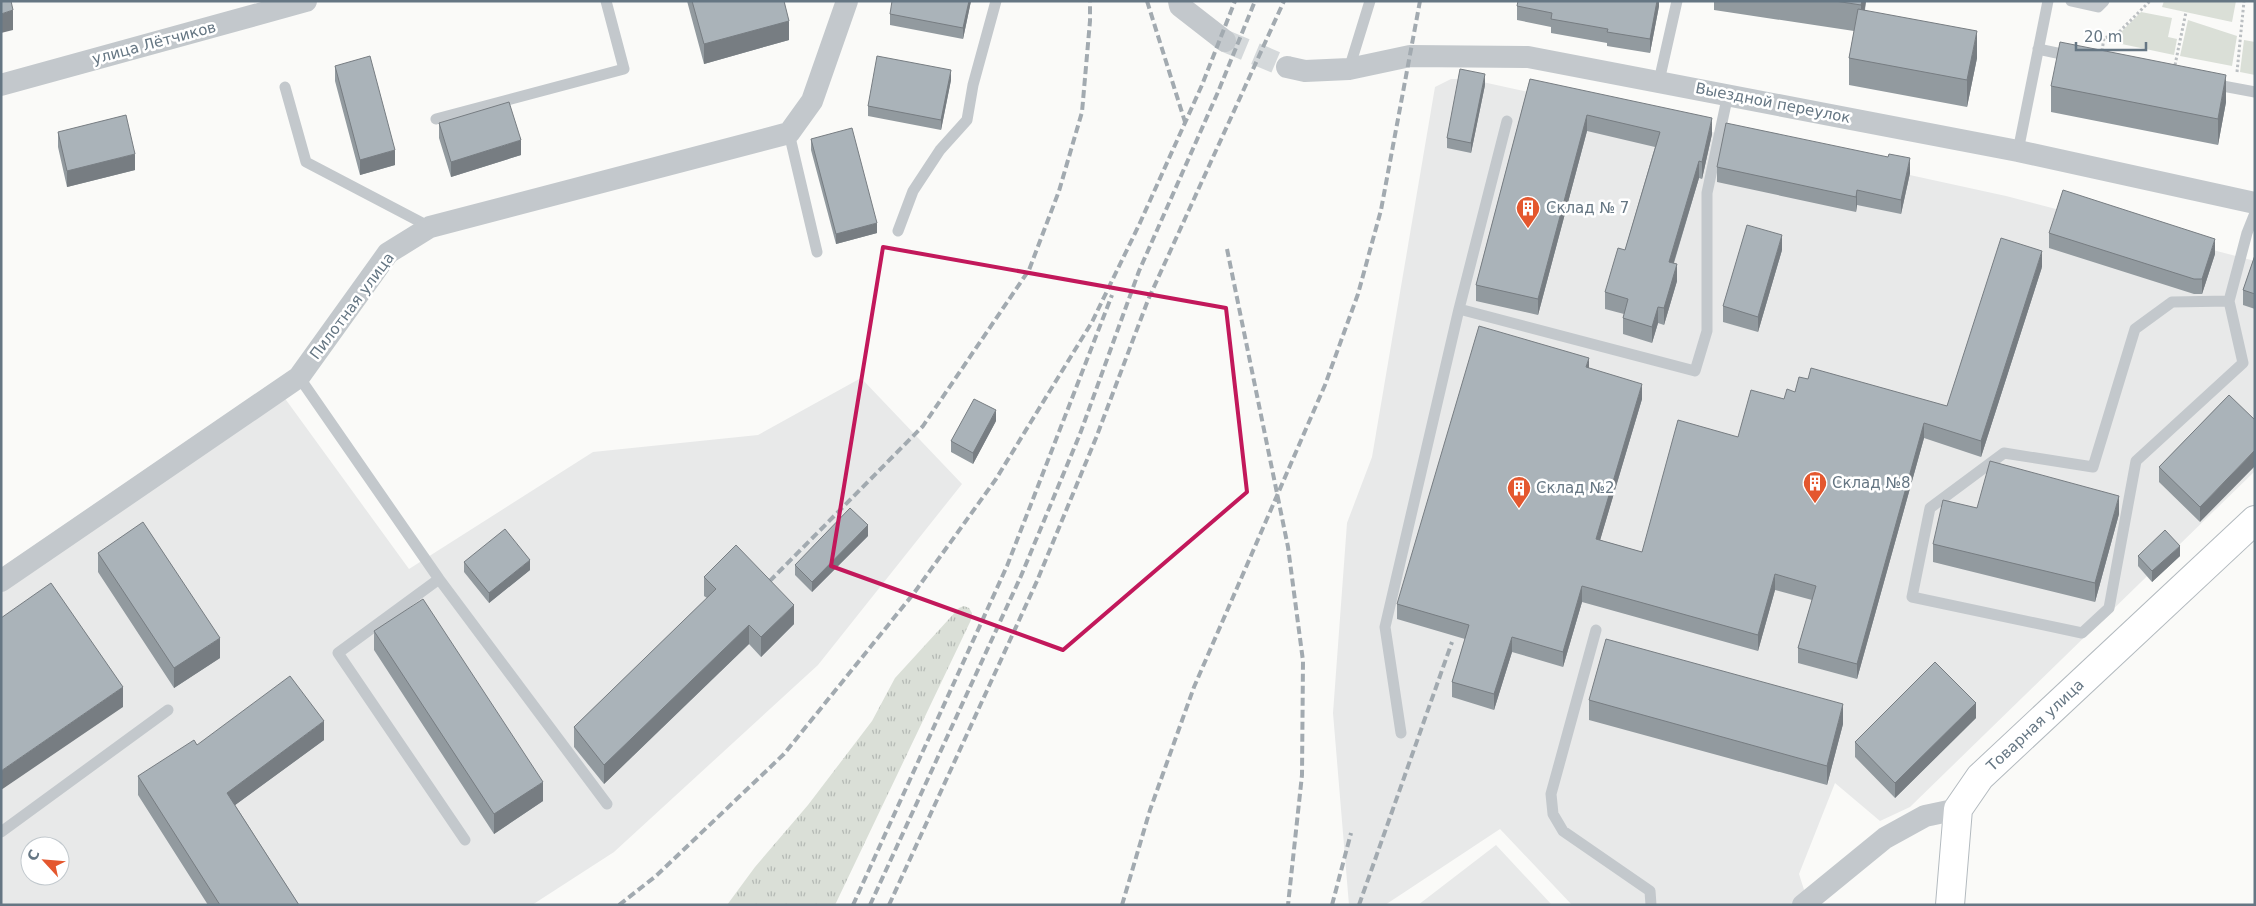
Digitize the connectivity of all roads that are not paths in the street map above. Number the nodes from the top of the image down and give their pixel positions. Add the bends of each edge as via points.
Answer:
1 (306, 1) edge
2 (606, 1) edge
3 (847, 1) edge
4 (996, 1) edge
5 (1179, 1) edge
6 (1370, 1) edge
7 (1677, 1) edge
8 (2048, 1) edge
9 (2071, 1) edge
10 (2104, 1) edge
11 (1225, 41) tunnel mouth
12 (2038, 49) junction
13 (2086, 59) edge
14 (1287, 67) tunnel mouth
15 (1349, 69) junction
16 (1659, 81) junction
17 (2198, 81) edge
18 (1, 85) edge
19 (285, 87) dead end
20 (2255, 92) edge
21 (1728, 94) junction
22 (436, 119) dead end
23 (1507, 121) dead end
24 (789, 133) junction
25 (2018, 151) junction
26 (2255, 203) edge
27 (2255, 212) edge
28 (430, 227) junction
29 (898, 232) dead end
30 (817, 252) dead end
31 (2229, 301) junction
32 (1459, 309) junction
33 (299, 376) junction
34 (2255, 520) edge
35 (439, 579) junction
36 (1, 581) edge
37 (1596, 630) dead end
38 (168, 710) dead end
39 (1401, 733) dead end
40 (607, 804) dead end
41 (1958, 809) junction
42 (1, 832) edge
43 (465, 840) dead end
44 (1651, 905) edge
45 (1803, 905) edge
46 (1950, 905) edge

1 - 18 street, улица Лётчиков
2 - 22 lane via 624,70
3 - 24 street via 812,101
4 - 29 lane via 967,120 940,150 913,191
5 - 11 street via 1180,6
6 - 15 lane
7 - 16 lane
8 - 12 lane
9 - 10 lane via 2098,7
12 - 13 lane
12 - 25 lane
14 - 15 street, Выездной переулок via 1305,71
15 - 16 street, Выездной переулок via 1410,56 1528,56
16 - 21 street, Выездной переулок
17 - 20 lane
19 - 28 lane via 306,162
21 - 25 street, Выездной переулок
21 - 32 lane via 1707,193 1708,331 1695,371
23 - 32 lane
24 - 28 street, Пилотная улица
24 - 30 lane
25 - 26 street, Выездной переулок
27 - 31 lane
28 - 33 street, Пилотная улица via 388,253
31 - 31 lane via 2172,302 2135,329 2093,467 2004,453 1930,508 1912,597 2082,633 2089,627 2109,608 2136,461 2243,363
32 - 39 lane via 1385,627
33 - 35 lane
33 - 36 street, Пилотная улица
34 - 41 main road, Товарная улица via 1980,777
35 - 40 lane
35 - 43 lane via 338,653
37 - 44 lane via 1551,794 1553,814 1563,831 1650,891
38 - 42 lane
41 - 45 street via 1925,816 1885,838
41 - 46 main road

